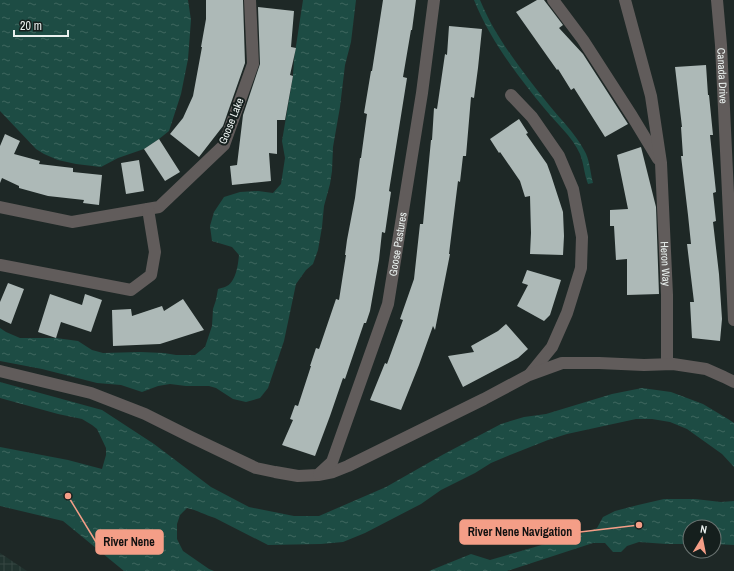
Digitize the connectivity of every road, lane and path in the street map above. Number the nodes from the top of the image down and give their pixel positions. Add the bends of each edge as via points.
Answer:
1 (250, 0) edge
2 (434, 0) edge
3 (553, 0) edge
4 (625, 0) edge
5 (716, 0) edge
6 (511, 95) dead end
7 (661, 163) junction
8 (0, 207) edge
9 (148, 209) junction
10 (0, 265) edge
11 (734, 320) edge
12 (667, 364) junction
13 (0, 371) edge
14 (529, 374) junction
15 (734, 382) edge
16 (318, 475) junction

1 - 9 street, Goose Lake via 252,64 224,145 159,207
2 - 16 street, Goose Pastures via 422,94 388,304 332,462
3 - 7 street, Heron Way via 583,40
4 - 7 street, Heron Way via 651,96
5 - 11 street, Canada Drive via 721,45
6 - 14 street via 532,117 559,156 573,189 582,236 581,268 567,313 552,347
7 - 12 street, Heron Way via 668,295
8 - 9 street, Goose Lake via 72,222
9 - 10 street via 155,252 151,275 131,290
12 - 14 street via 562,363
12 - 15 street via 706,369
13 - 16 street via 91,393 145,414 256,468 298,476
14 - 16 street via 348,466

